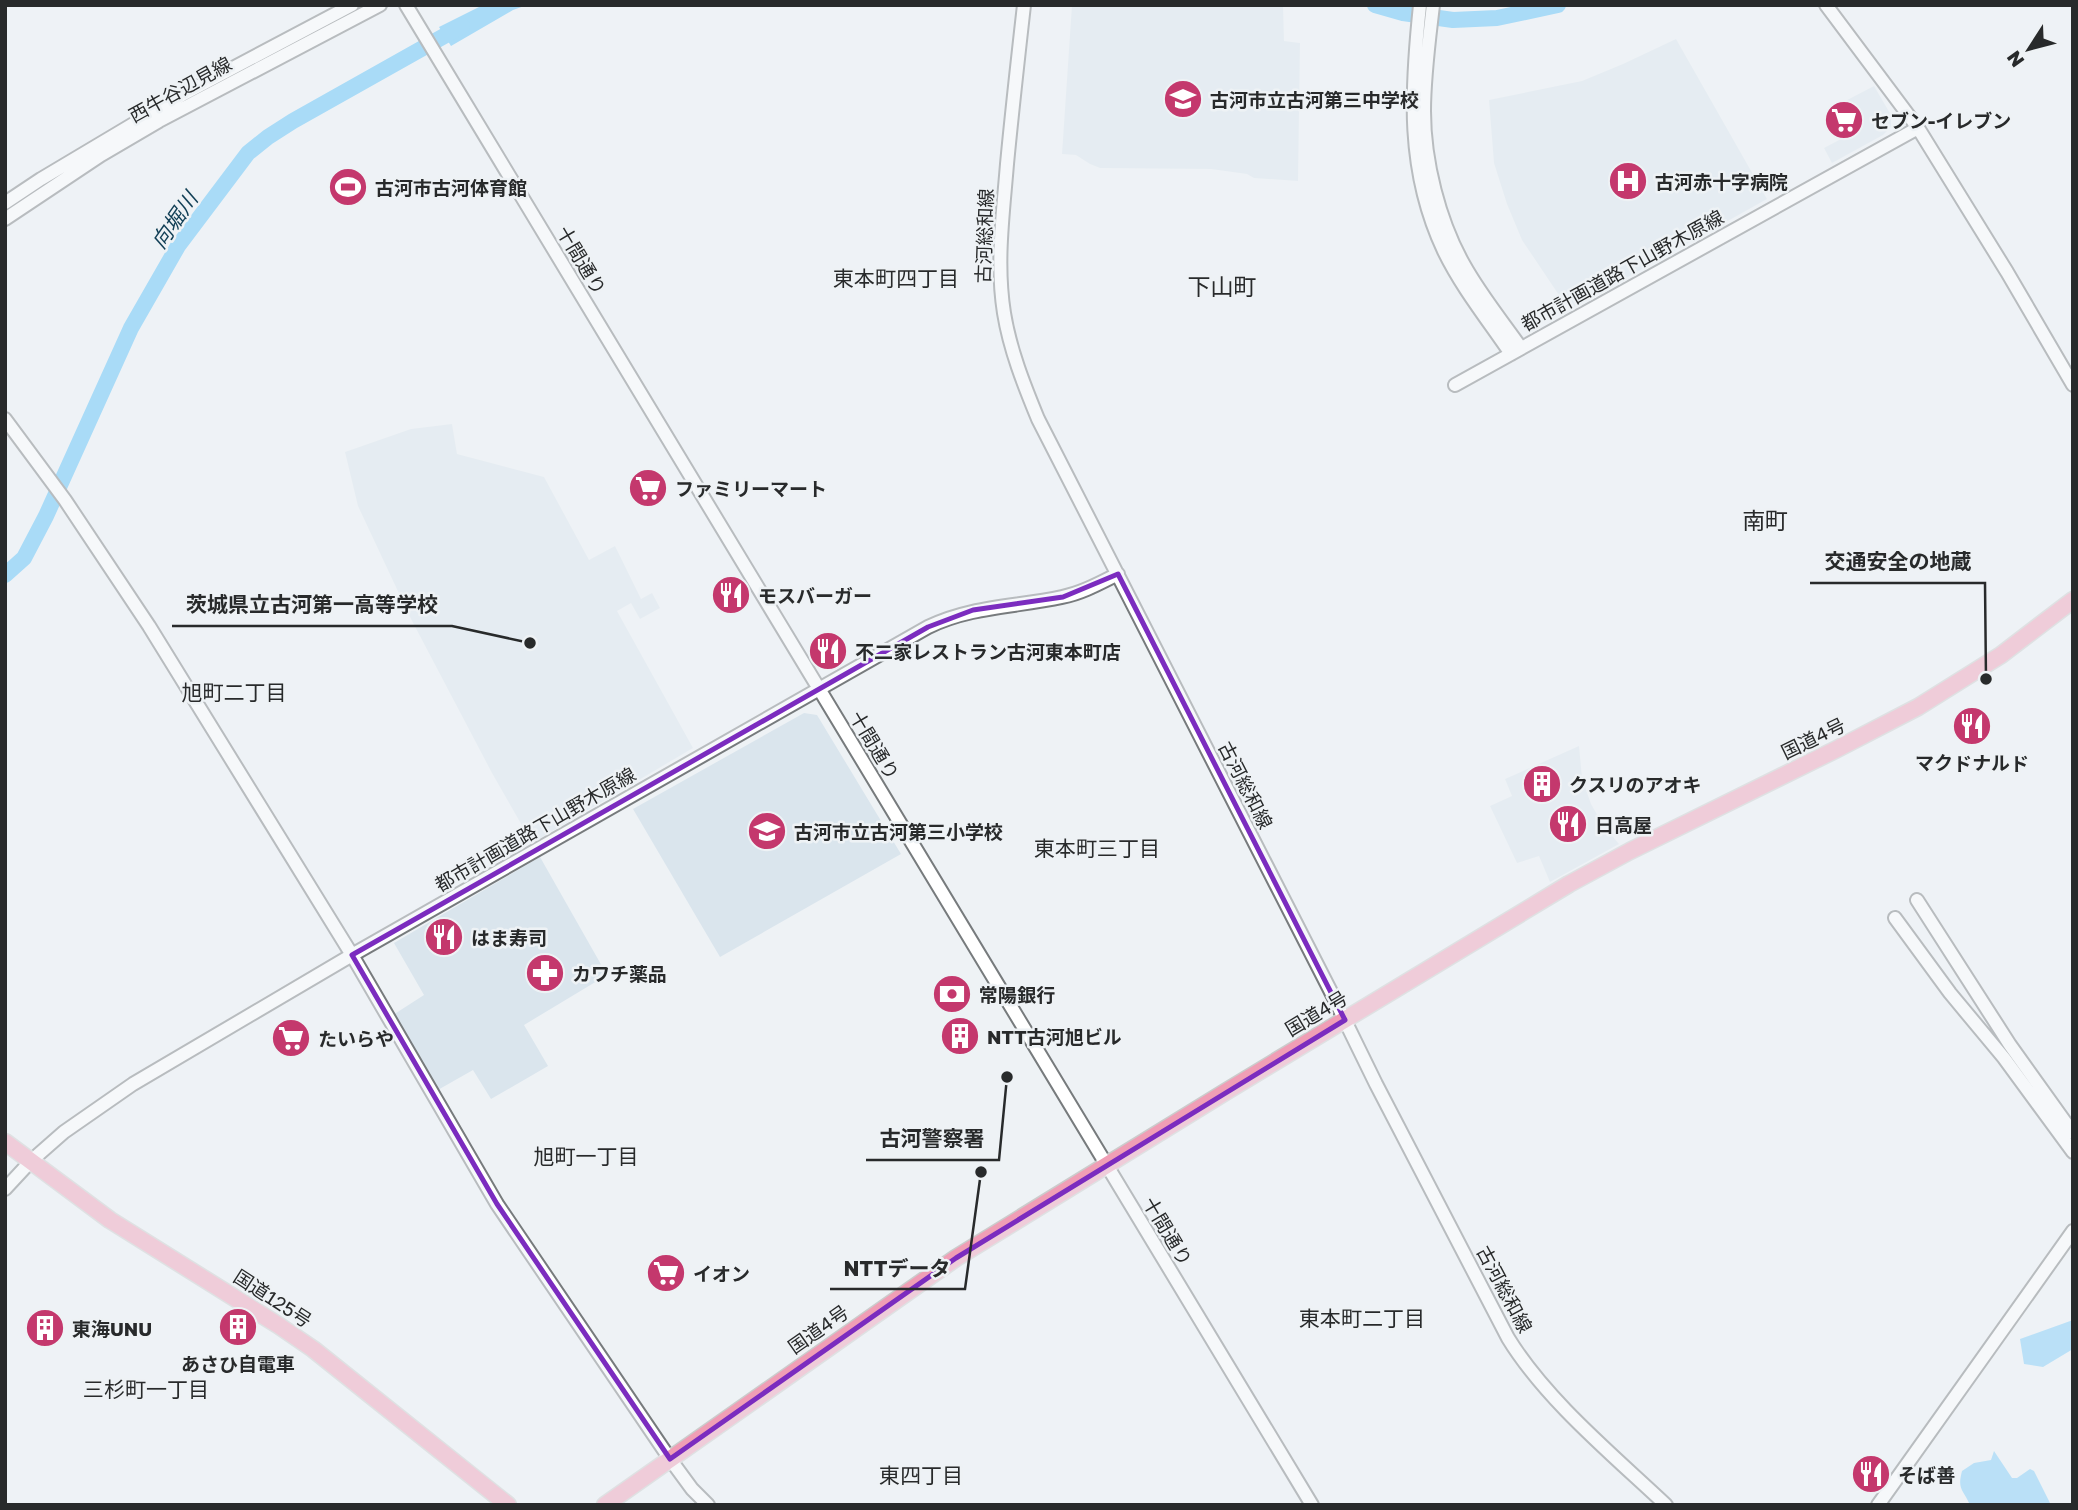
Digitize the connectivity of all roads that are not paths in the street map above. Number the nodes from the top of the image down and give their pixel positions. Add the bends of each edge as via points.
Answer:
1 (352, 5) edge
2 (380, 5) edge
3 (406, 5) edge
4 (1024, 5) edge
5 (1420, 5) edge
6 (1433, 5) edge
7 (1826, 5) edge
8 (1423, 34) junction
9 (1918, 128) junction
10 (5, 203) edge
11 (5, 219) edge
12 (1516, 351) junction
13 (1455, 385) dead end
14 (2073, 385) edge
15 (5, 419) edge
16 (1118, 574) junction
17 (2073, 600) edge
18 (818, 690) junction
19 (1917, 900) dead end
20 (1895, 918) dead end
21 (352, 955) junction
22 (1345, 1020) junction
23 (2073, 1133) edge
24 (5, 1142) edge
25 (2073, 1152) edge
26 (31, 1161) junction
27 (1106, 1165) junction
28 (5, 1189) edge
29 (2073, 1231) edge
30 (670, 1459) junction
31 (508, 1505) edge
32 (605, 1505) edge
33 (708, 1505) edge
34 (1312, 1505) edge
35 (1666, 1505) edge
36 (1878, 1505) edge

1 - 10 street, 西牛谷辺見線 via 182,95
2 - 11 street, 西牛谷辺見線 via 159,121
3 - 18 street, 十間通り
4 - 16 street, 古河総和線 via 1000,229 1004,314 1021,379 1038,419
5 - 8 street
6 - 8 street
7 - 9 street
8 - 12 street via 1424,132 1433,184 1463,264
9 - 12 street, 都市計画道路下山野木原線
9 - 14 street
12 - 13 street, 都市計画道路下山野木原線
15 - 21 street via 149,626
16 - 18 street, 都市計画道路下山野木原線 via 1063,597 973,610 943,620
16 - 22 street, 古河総和線
17 - 22 highway, 国道4号 via 2001,655 1918,707 1618,857
18 - 21 street, 都市計画道路下山野木原線
18 - 27 street, 十間通り
19 - 23 street
20 - 25 street
21 - 26 street, 都市計画道路下山野木原線 via 122,1091
21 - 30 street via 497,1204
22 - 27 highway, 国道4号
22 - 35 street, 古河総和線 via 1518,1353 1547,1390
24 - 26 highway, 国道125号
26 - 28 street, 都市計画道路下山野木原線
26 - 31 highway, 国道125号 via 110,1220 313,1349
27 - 30 highway, 国道4号 via 956,1258
27 - 34 street, 十間通り
29 - 36 street
30 - 32 highway, 国道4号
30 - 33 street

